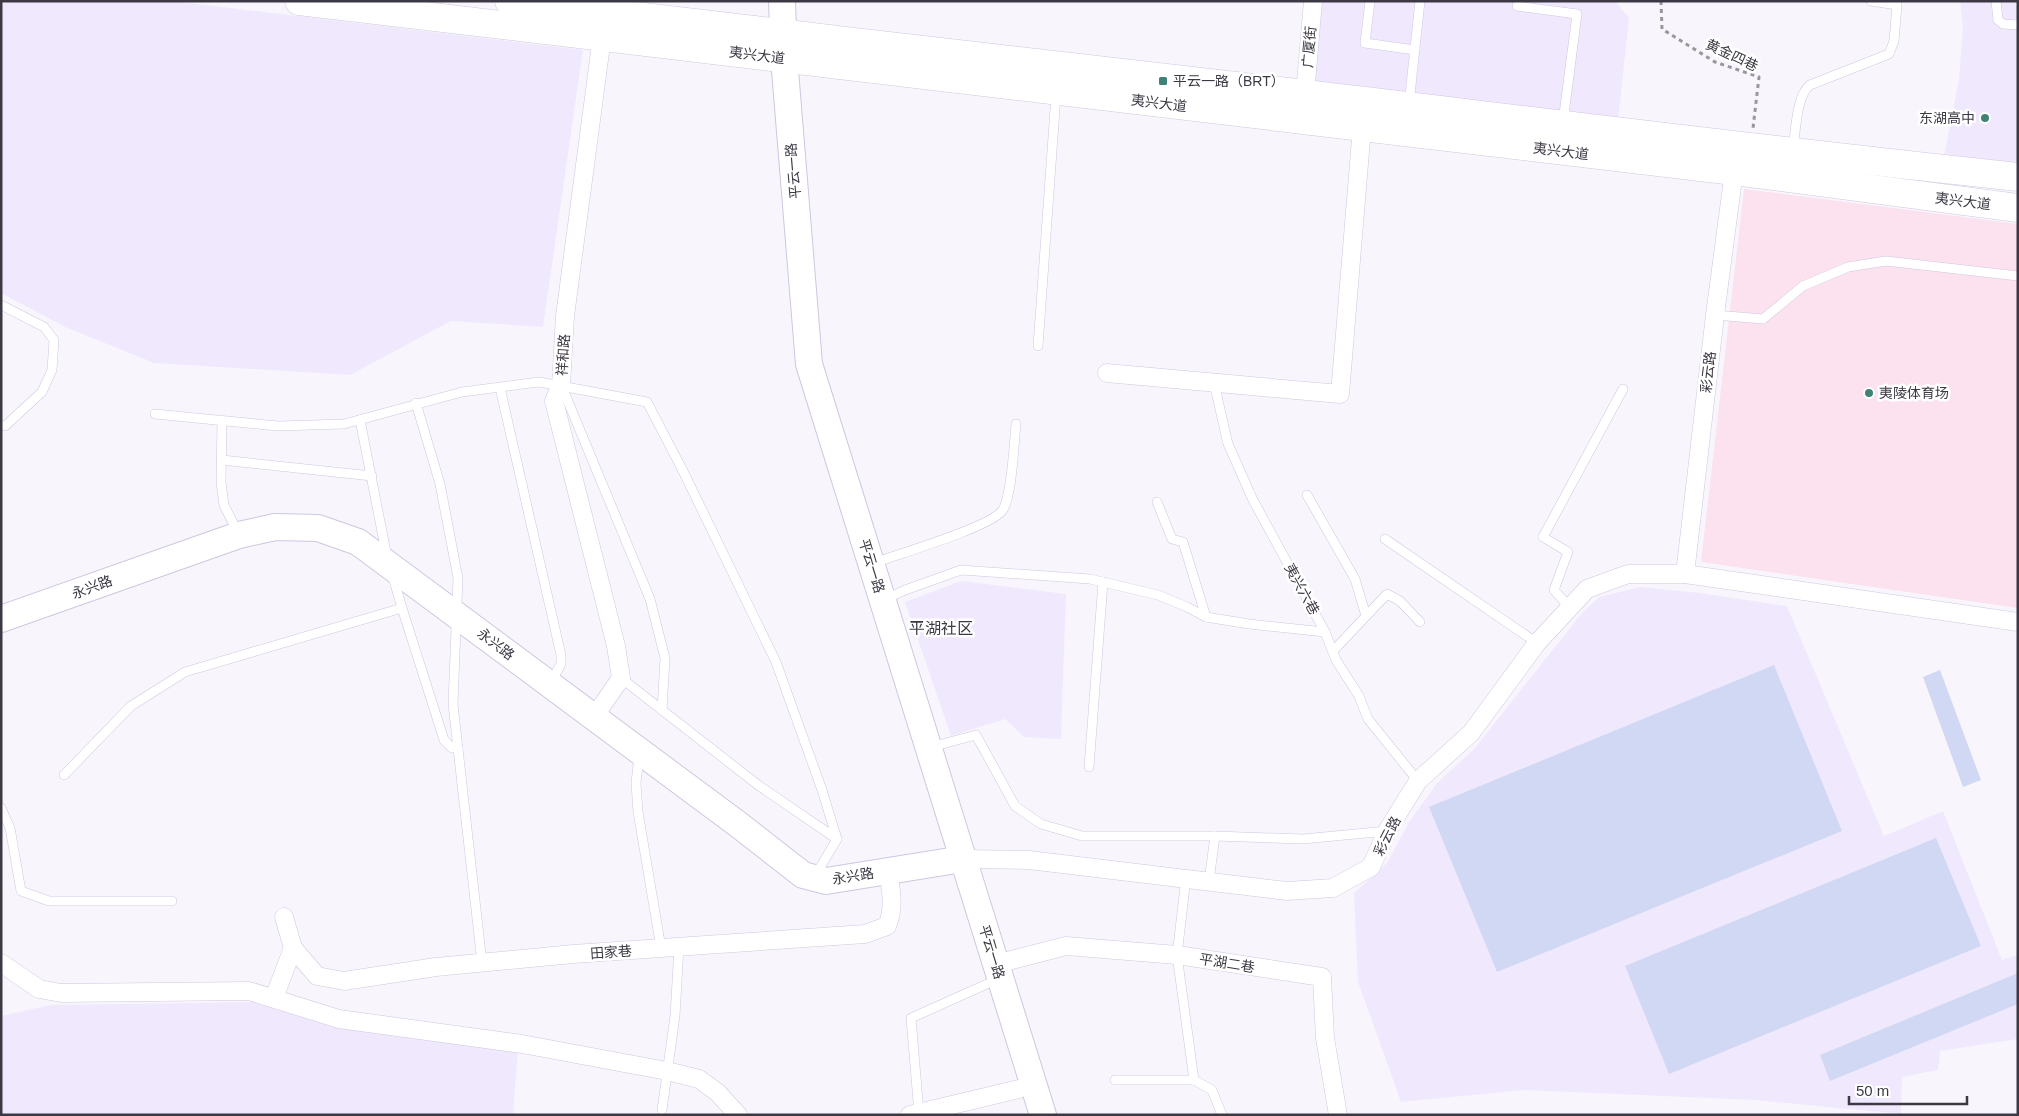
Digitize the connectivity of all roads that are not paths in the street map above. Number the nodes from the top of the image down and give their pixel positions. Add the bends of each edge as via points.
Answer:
1 (299, 1) edge
2 (509, 1) edge
3 (769, 1) edge
4 (782, 1) edge
5 (1313, 1) edge
6 (1370, 1) edge
7 (1420, 1) edge
8 (1871, 1) edge
9 (1996, 1) edge
10 (1517, 6) dead end
11 (2018, 24) edge
12 (602, 36) junction
13 (776, 45) junction
14 (1415, 50) junction
15 (1057, 91) junction
16 (1305, 94) junction
17 (1409, 106) junction
18 (1563, 125) junction
19 (1362, 127) junction
20 (1792, 153) junction
21 (1734, 171) junction
22 (2018, 177) edge
23 (2018, 208) edge
24 (2018, 276) edge
25 (1, 305) edge
26 (1715, 315) junction
27 (1038, 346) dead end
28 (1107, 373) dead end
29 (1214, 383) junction
30 (561, 385) junction
31 (500, 388) junction
32 (1623, 389) dead end
33 (416, 403) junction
34 (155, 414) dead end
35 (360, 420) junction
36 (222, 421) junction
37 (1016, 424) dead end
38 (5, 426) dead end
39 (222, 460) junction
40 (372, 476) junction
41 (1307, 496) dead end
42 (1157, 502) dead end
43 (240, 536) junction
44 (1385, 539) dead end
45 (871, 564) junction
46 (389, 565) junction
47 (1685, 574) junction
48 (1103, 582) junction
49 (882, 600) junction
50 (402, 608) junction
51 (1570, 608) junction
52 (456, 615) junction
53 (1366, 616) junction
54 (1206, 617) junction
55 (1, 619) edge
56 (1420, 622) dead end
57 (2018, 622) edge
58 (1325, 632) junction
59 (1537, 643) junction
60 (1333, 651) junction
61 (621, 678) junction
62 (550, 684) junction
63 (662, 710) junction
64 (594, 717) junction
65 (928, 747) junction
66 (458, 748) junction
67 (640, 751) junction
68 (1089, 767) dead end
69 (64, 775) dead end
70 (1418, 781) junction
71 (1, 808) edge
72 (1387, 831) junction
73 (1214, 836) junction
74 (837, 839) junction
75 (956, 860) junction
76 (888, 871) junction
77 (814, 878) junction
78 (1186, 878) junction
79 (1209, 881) junction
80 (172, 902) dead end
81 (284, 917) dead end
82 (679, 947) junction
83 (293, 948) junction
84 (661, 948) junction
85 (1177, 955) junction
86 (1, 963) edge
87 (482, 963) junction
88 (991, 974) junction
89 (274, 998) junction
90 (667, 1071) junction
91 (1115, 1080) dead end
92 (1194, 1080) junction
93 (1019, 1088) junction
94 (662, 1110) dead end
95 (915, 1114) edge
96 (738, 1115) edge
97 (1027, 1115) edge
98 (1043, 1115) edge
99 (1222, 1115) edge
100 (1338, 1115) edge

1 - 12 main road, 夷兴大道
2 - 13 main road, 夷兴大道
3 - 13 main road, 平云一路
4 - 13 main road, 平云一路
5 - 16 street, 广厦街
6 - 14 lane via 1365,43
7 - 14 lane
8 - 20 lane via 1897,6 1894,41 1889,54 1804,90
9 - 11 lane via 1998,20 2002,24
10 - 18 lane via 1576,14
12 - 13 main road, 夷兴大道
12 - 30 street, 祥和路 via 565,316
13 - 15 main road, 夷兴大道
13 - 16 main road, 夷兴大道
13 - 45 main road, 平云一路 via 809,364
13 - 75 main road, 平云一路 via 796,363
14 - 17 lane
15 - 19 main road, 夷兴大道
15 - 27 lane
16 - 17 main road, 夷兴大道
17 - 18 main road, 夷兴大道
18 - 20 main road, 夷兴大道
19 - 21 main road, 夷兴大道
19 - 29 street via 1340,394
20 - 22 main road, 夷兴大道
21 - 23 main road, 夷兴大道
21 - 26 street, 彩云路
24 - 26 lane via 1886,260 1848,266 1803,286 1763,319
25 - 38 lane via 44,327 54,340 52,370 42,392
26 - 47 street, 彩云路
28 - 29 street
29 - 58 lane, 夷兴六巷 via 1228,444 1253,500
30 - 31 lane via 539,382
30 - 61 street, 祥和路 via 554,401 616,646
30 - 63 lane via 650,599 665,658
30 - 74 lane via 647,402 776,662
31 - 33 lane via 462,392
31 - 62 lane via 561,655 561,664
32 - 51 lane via 1543,537 1568,552 1554,590
33 - 35 lane
33 - 52 lane via 440,484 458,578
34 - 36 lane
35 - 36 lane via 344,424 278,426
35 - 40 lane
36 - 39 lane
37 - 45 lane via 1010,487 1002,511 982,525
39 - 40 lane
39 - 43 lane via 224,505
40 - 46 lane
41 - 53 lane via 1355,580
42 - 54 lane via 1172,540 1183,542
43 - 46 main road, 永兴路 via 275,527 318,528 358,542
43 - 55 main road, 永兴路
44 - 59 lane
45 - 49 main road, 平云一路
46 - 50 lane
46 - 52 main road, 永兴路
47 - 51 street, 彩云路 via 1628,574 1587,589
47 - 57 street, 彩云路
48 - 49 lane via 961,570
48 - 54 lane via 1158,595
48 - 68 lane
49 - 65 main road, 平云一路
50 - 66 lane via 444,740 452,748
50 - 69 lane via 185,672 131,706
51 - 59 street, 彩云路
52 - 62 main road, 永兴路
52 - 66 lane via 453,704
53 - 56 lane via 1387,594 1400,601
53 - 60 lane
54 - 58 lane
58 - 60 lane, 夷兴六巷
59 - 70 street, 彩云路 via 1471,733
60 - 70 lane, 夷兴六巷 via 1359,696 1368,719
61 - 63 lane
61 - 64 street
62 - 64 main road, 永兴路
63 - 74 lane via 758,785
64 - 67 main road, 永兴路
65 - 73 lane via 976,735 1015,806 1041,824 1082,836
65 - 75 main road, 平云一路
66 - 87 lane
67 - 77 main road, 永兴路 via 803,875
67 - 84 lane via 636,783 638,812
70 - 72 street, 彩云路
71 - 80 lane via 10,828 21,891 49,901
72 - 73 lane via 1303,839
72 - 79 street, 彩云路 via 1371,868 1333,888 1287,891
73 - 79 lane
74 - 77 lane
75 - 76 main road, 永兴路
75 - 78 street, 彩云路 via 1029,860
75 - 88 main road, 平云一路
76 - 77 main road, 永兴路 via 826,881
76 - 82 street, 田家巷 via 892,915 887,926 866,934
78 - 79 street, 彩云路
78 - 85 lane
81 - 83 street, 田家巷
82 - 84 street, 田家巷
82 - 90 lane via 675,1016
83 - 87 street, 田家巷 via 317,976 344,981
83 - 89 street
84 - 87 street, 田家巷
85 - 88 street, 平湖二巷 via 1066,946
85 - 92 lane
85 - 100 street, 平湖二巷 via 1322,977 1325,1038
86 - 89 street via 39,989 61,993 249,990
88 - 93 main road, 平云一路
88 - 95 lane via 911,1018
88 - 98 main road, 平云一路
89 - 90 street via 339,1019 522,1044
90 - 94 lane
90 - 96 street via 699,1079 717,1092
91 - 92 lane
92 - 99 lane via 1212,1090
93 - 95 street
93 - 97 main road, 平云一路

